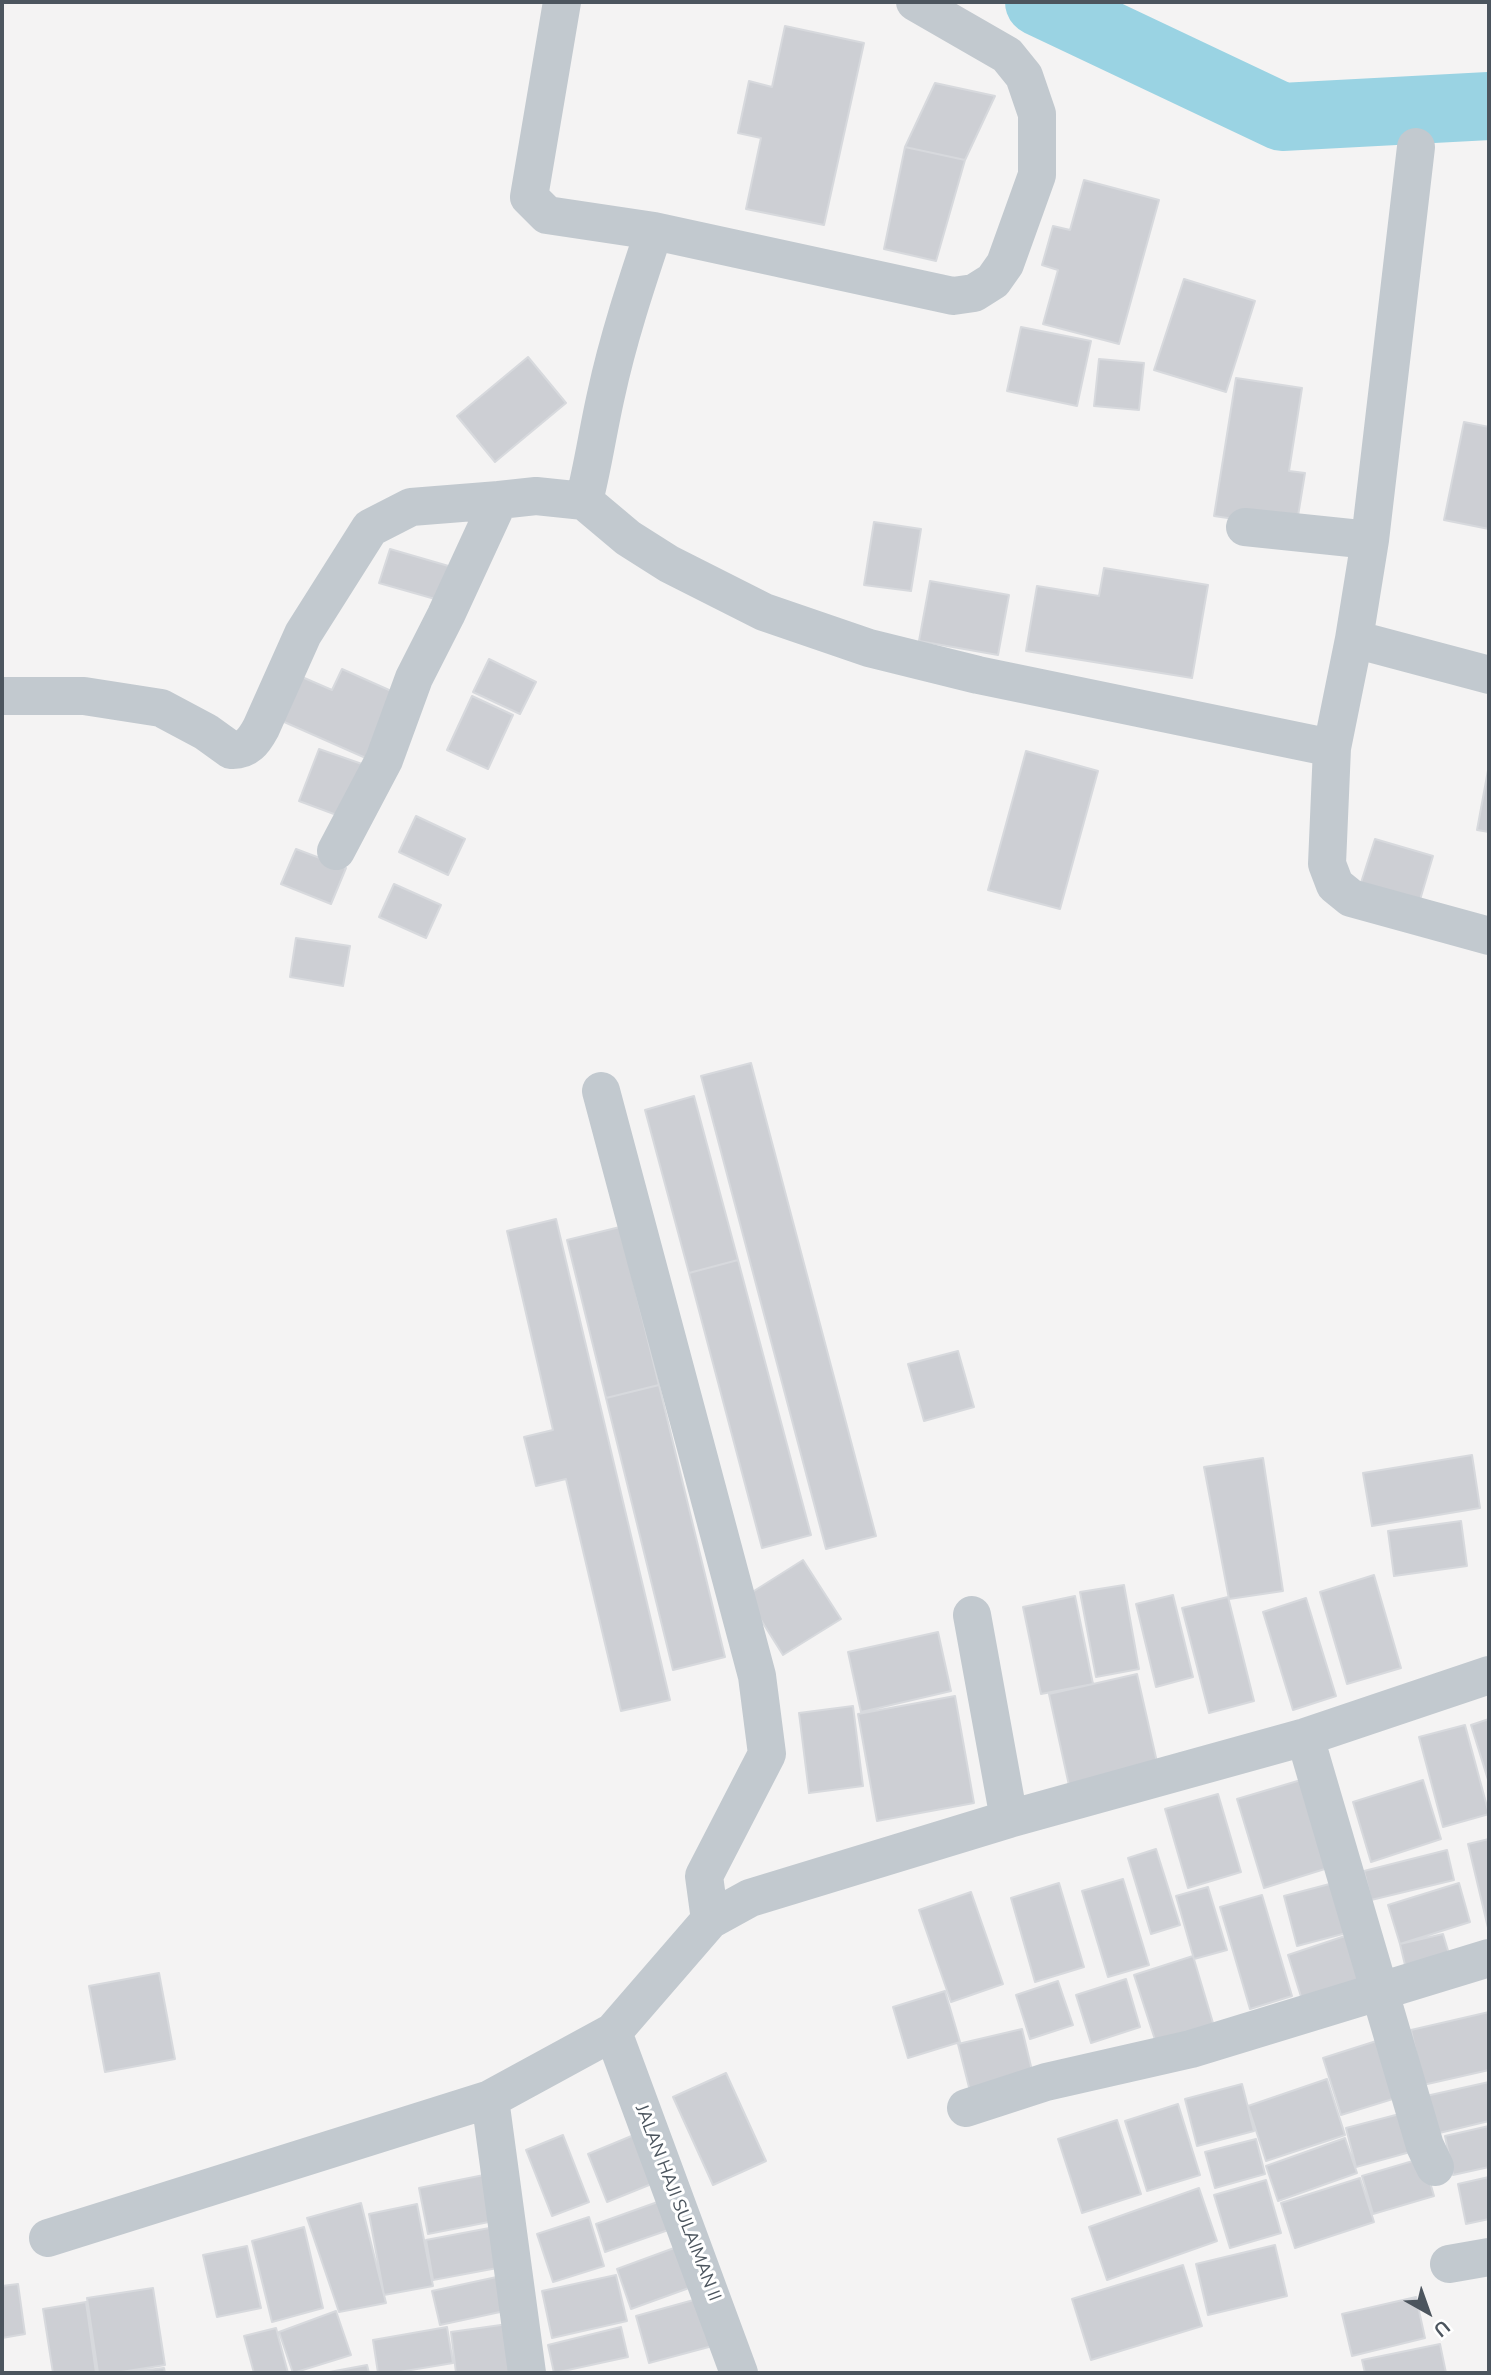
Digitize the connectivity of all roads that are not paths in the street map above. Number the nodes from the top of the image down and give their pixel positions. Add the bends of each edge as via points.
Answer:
1 (562, 2) edge
2 (915, 2) edge
3 (1416, 147) dead end
4 (654, 230) junction
5 (499, 500) junction
6 (584, 500) junction
7 (1245, 527) dead end
8 (1370, 540) junction
9 (1354, 639) junction
10 (1489, 675) edge
11 (2, 696) edge
12 (1332, 748) junction
13 (336, 851) dead end
14 (1489, 936) edge
15 (601, 1091) dead end
16 (972, 1615) dead end
17 (1489, 1675) edge
18 (1305, 1737) junction
19 (1009, 1819) junction
20 (710, 1920) junction
21 (1489, 1958) edge
22 (1380, 1992) junction
23 (613, 2032) junction
24 (490, 2099) junction
25 (966, 2108) dead end
26 (1435, 2167) dead end
27 (48, 2238) dead end
28 (1489, 2257) edge
29 (1449, 2264) dead end
30 (527, 2373) edge
31 (739, 2373) edge

1 - 4 street via 529,197 547,215
2 - 4 street via 1007,55 1024,76 1037,114 1037,175 1005,264 993,281 974,293 953,296
3 - 8 street
4 - 6 street via 626,314
5 - 6 street via 536,496
5 - 11 street via 411,507 370,528 303,634 261,728 245,748 231,750 161,708 84,696
5 - 13 street via 414,678 384,760
6 - 12 street via 628,538 681,570 764,612 869,648
7 - 8 street
8 - 9 street
9 - 10 street
9 - 12 street
12 - 14 street via 1327,864 1335,885 1351,898
15 - 20 street via 759,1689 767,1754 704,1876
16 - 19 street
17 - 18 street
18 - 19 street
18 - 22 street
19 - 20 street via 750,1898
20 - 23 street
21 - 22 street
22 - 25 street via 1191,2049 1046,2082
22 - 26 street
23 - 24 street
23 - 31 street, JALAN HAJI SULAIMAN II
24 - 27 street
24 - 30 street
28 - 29 street

